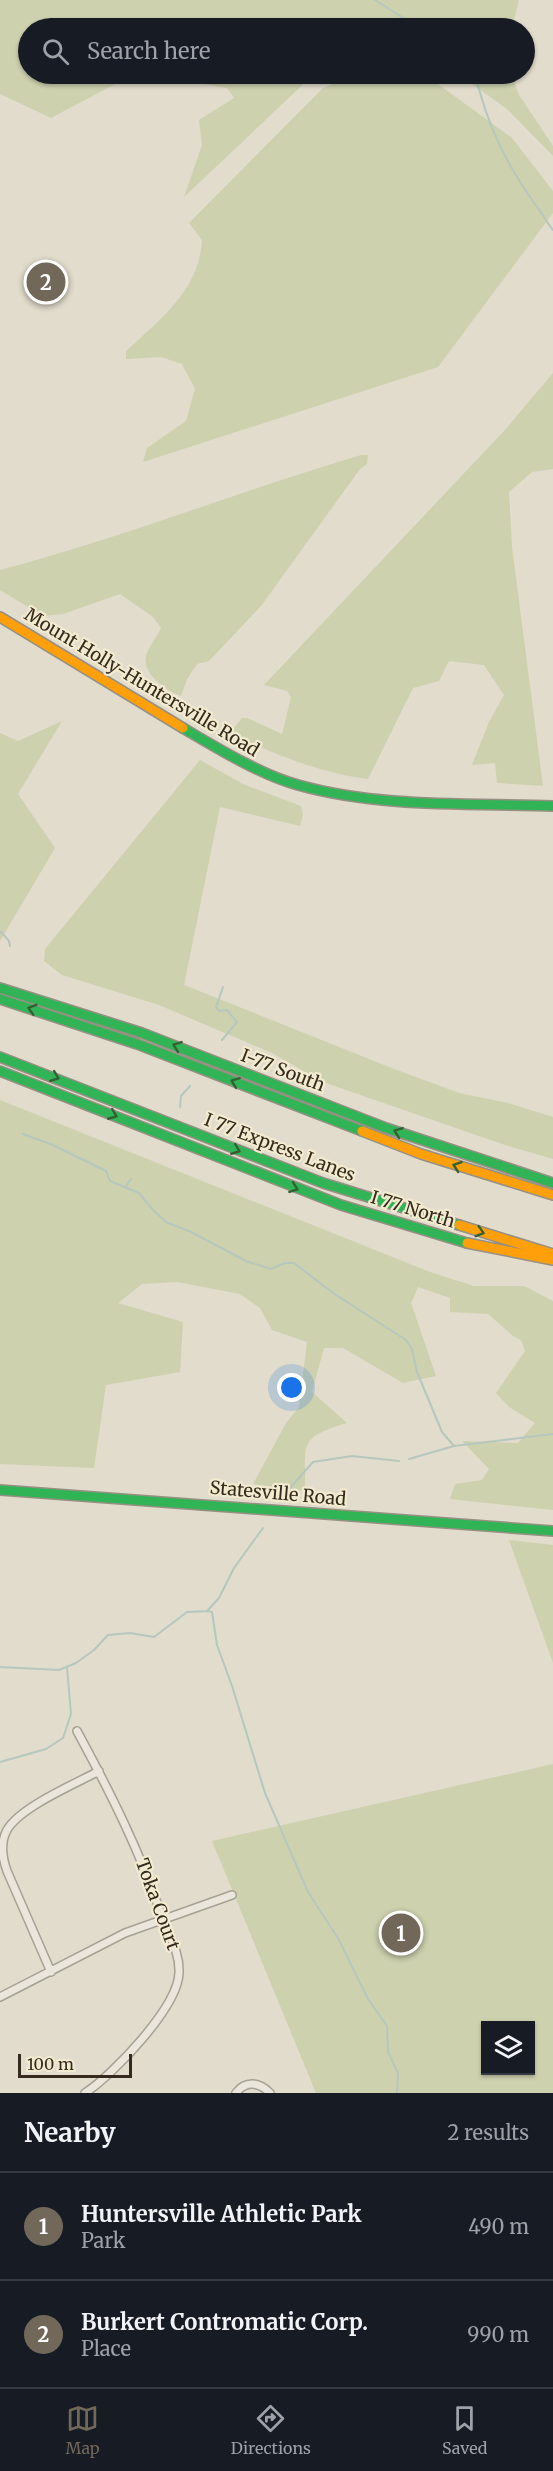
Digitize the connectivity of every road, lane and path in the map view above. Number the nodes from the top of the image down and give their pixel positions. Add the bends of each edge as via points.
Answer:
1 (0, 617) edge
2 (553, 806) edge
3 (0, 988) edge
4 (0, 999) edge
5 (0, 1057) edge
6 (0, 1071) edge
7 (553, 1184) edge
8 (553, 1195) edge
9 (553, 1254) edge
10 (553, 1260) edge
11 (0, 1490) edge
12 (553, 1531) edge
13 (77, 1731) dead end
14 (99, 1772) junction
15 (232, 1895) dead end
16 (163, 1919) junction
17 (51, 1972) junction
18 (0, 1997) edge
19 (85, 2093) edge
20 (236, 2093) edge
21 (270, 2093) edge

1 - 2 main road, Mount Holly-Huntersville Road via 225,753 296,786 364,799
7 -> 3 main road, I-77 South via 396,1131 142,1033
8 -> 4 main road via 421,1154 137,1044
5 -> 9 main road, I 77 Express Lanes via 323,1183
6 -> 10 main road, I 77 North via 328,1200 458,1240
11 - 12 main road, Statesville Road
13 - 14 street, Toka Court
14 - 16 street, Toka Court via 141,1857
14 - 17 street via 15,1820 4,1840 7,1871
15 - 16 street
16 - 17 street via 113,1938
16 - 19 street, Toka Court via 177,1952 179,1975 175,1989 132,2052
17 - 18 street
20 - 21 street via 251,2083

